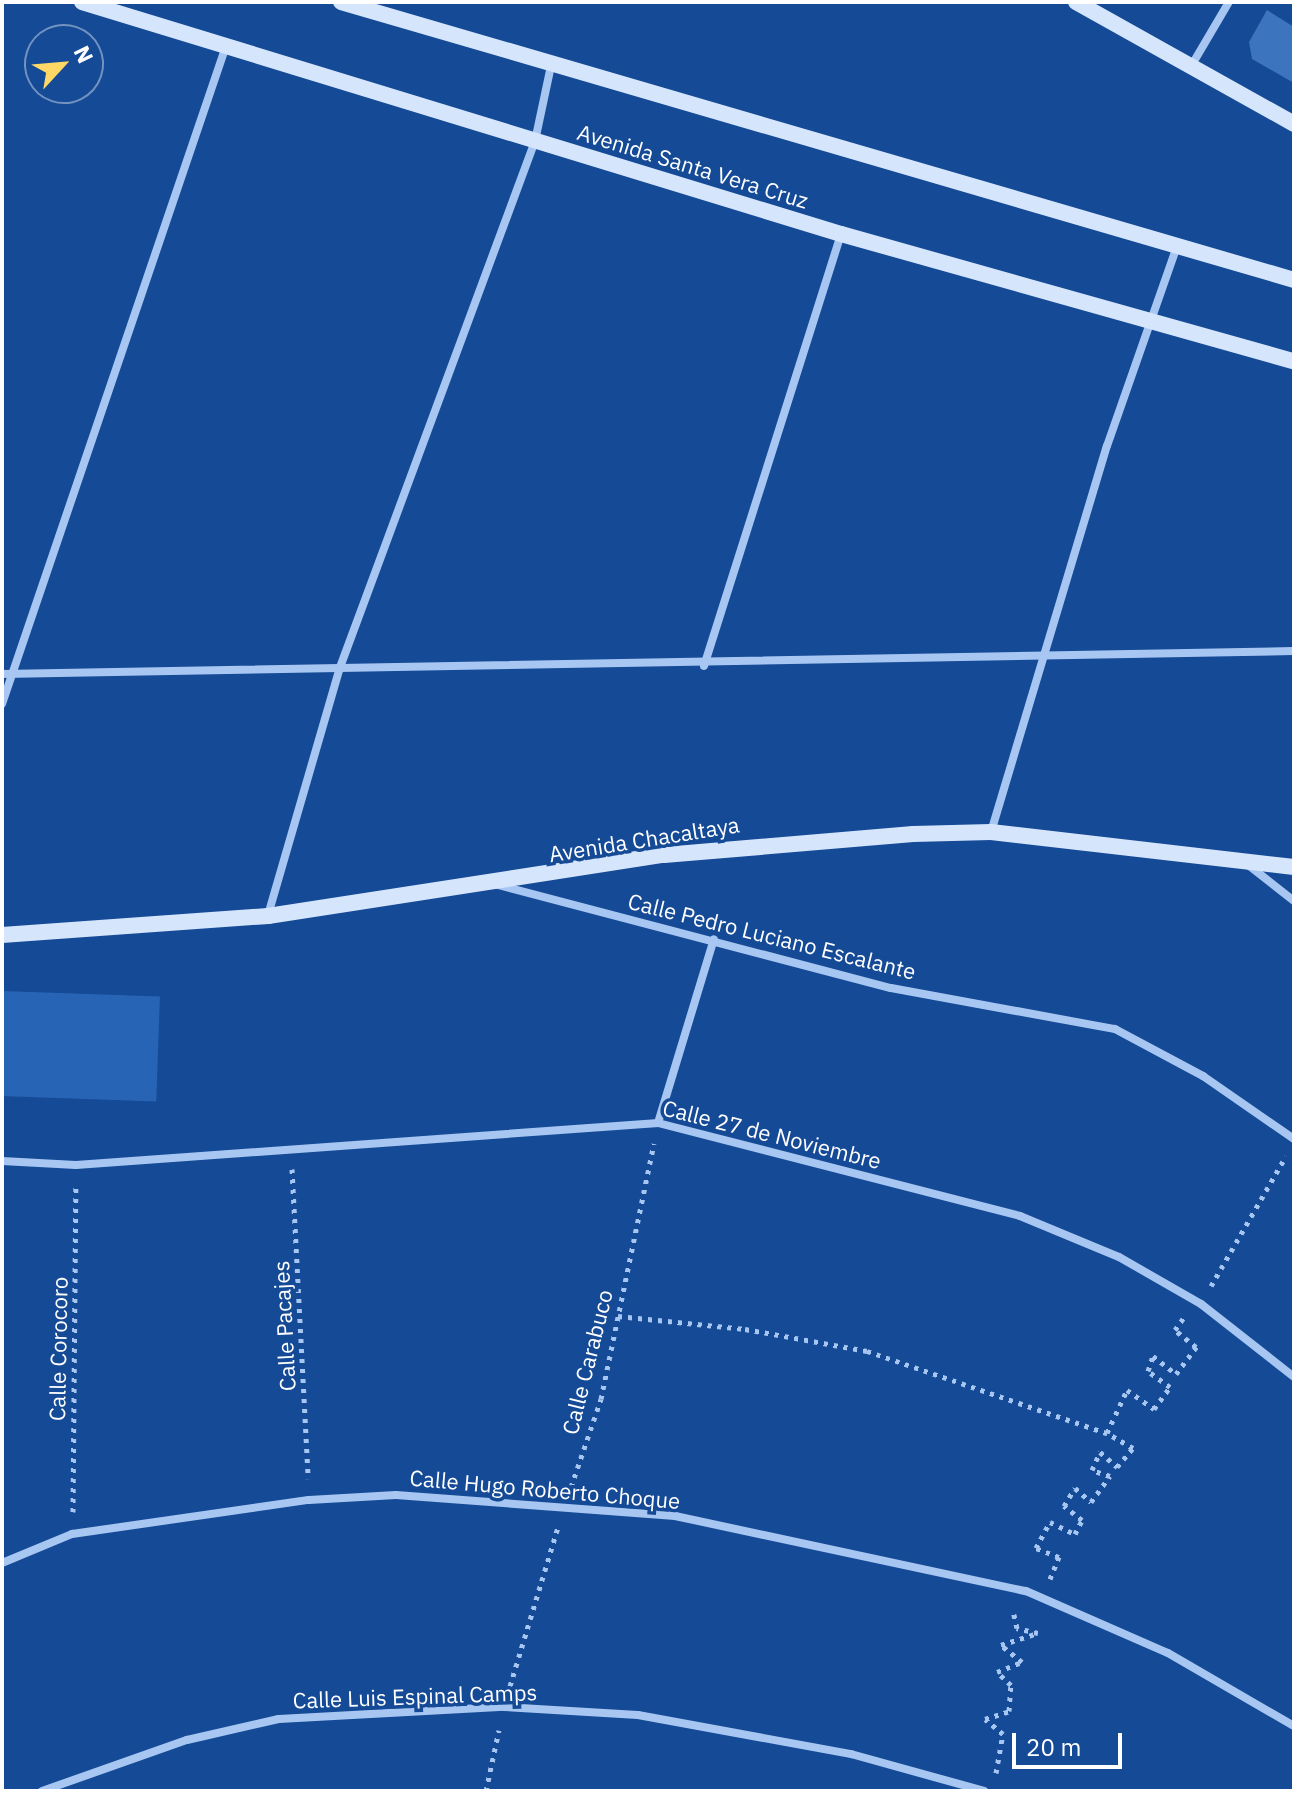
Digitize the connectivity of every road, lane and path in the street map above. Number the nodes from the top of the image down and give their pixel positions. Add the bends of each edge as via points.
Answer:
1 (82, 2) edge
2 (341, 2) edge
3 (1076, 2) edge
4 (1229, 2) edge
5 (226, 46) junction
6 (1193, 63) junction
7 (551, 66) junction
8 (1294, 124) edge
9 (535, 141) junction
10 (841, 234) junction
11 (1177, 246) junction
12 (1294, 280) edge
13 (1153, 319) junction
14 (1294, 361) edge
15 (1048, 650) junction
16 (1294, 651) edge
17 (704, 666) junction
18 (339, 670) junction
19 (7, 674) edge
20 (2, 704) edge
21 (991, 832) junction
22 (1294, 856) edge
23 (1242, 860) junction
24 (1294, 867) edge
25 (498, 885) junction
26 (1294, 901) edge
27 (268, 916) junction
28 (2, 935) edge
29 (714, 939) junction
30 (658, 1123) junction
31 (1294, 1140) edge
32 (291, 1151) junction
33 (2, 1161) edge
34 (76, 1165) junction
35 (1201, 1304) junction
36 (1209, 1312) junction
37 (618, 1316) junction
38 (1294, 1377) edge
39 (1107, 1433) junction
40 (309, 1500) junction
41 (564, 1508) junction
42 (72, 1534) junction
43 (2, 1563) edge
44 (1042, 1597) junction
45 (504, 1707) junction
46 (1294, 1726) edge
47 (42, 1791) edge
48 (486, 1791) edge
49 (984, 1791) edge
50 (993, 1791) edge

1 - 5 street, Avenida Santa Vera Cruz
2 - 7 street
3 - 6 street
4 - 6 street
5 - 9 street, Avenida Santa Vera Cruz
5 - 19 street
6 - 8 street
7 - 9 street
7 - 11 street
9 - 10 street, Avenida Santa Vera Cruz
9 - 18 street
10 - 13 street, Avenida Santa Vera Cruz
10 - 17 street
11 - 12 street
11 - 13 street
13 - 14 street, Avenida Santa Vera Cruz
13 - 15 street
15 - 16 street
15 - 17 street
15 - 21 street
17 - 18 street
18 - 19 street
18 - 27 street
19 - 20 street
21 - 23 street, Avenida Chacaltaya
21 - 25 street, Avenida Chacaltaya via 751,845
22 - 23 street
23 - 24 street, Avenida Chacaltaya
23 - 26 street
25 - 27 street, Avenida Chacaltaya
25 - 29 street, Calle Pedro Luciano Escalante
27 - 28 street, Avenida Chacaltaya
29 - 30 street
29 - 31 street, Calle Pedro Luciano Escalante via 891,988 1115,1029 1203,1076
30 - 32 street, Calle 27 de Noviembre via 537,1126
30 - 35 street, Calle 27 de Noviembre via 1020,1216 1119,1257
30 - 37 path, Calle Carabuco
31 - 35 path
32 - 34 street, Calle 27 de Noviembre
32 - 40 path, Calle Pacajes
33 - 34 street, Calle 27 de Noviembre
34 - 42 path, Calle Corocoro
35 - 36 street, Calle 27 de Noviembre
36 - 38 street, Calle 27 de Noviembre
36 - 39 path via 1200,1322 1186,1315 1175,1330 1196,1347 1176,1374 1153,1356 1148,1371 1170,1387 1154,1409 1127,1390
37 - 39 path via 867,1351
37 - 41 path, Calle Carabuco via 601,1399
39 - 44 path via 1133,1448 1117,1467 1100,1452 1092,1470 1110,1476 1091,1502 1075,1488 1064,1506 1082,1520 1075,1534 1050,1522 1036,1548 1059,1557
40 - 41 street, Calle Hugo Roberto Choque via 396,1495
40 - 42 street, Calle Hugo Roberto Choque
41 - 44 street, Calle Hugo Roberto Choque via 675,1516
41 - 45 path, Calle Carabuco
42 - 43 street, Calle Hugo Roberto Choque
44 - 46 street, Calle Hugo Roberto Choque via 1168,1653
44 - 50 path via 1011,1605 1017,1628 1038,1633 1001,1645 1022,1662 997,1672 1011,1685 1009,1711 985,1719 1003,1734
45 - 47 street, Calle Luis Espinal Camps via 279,1719 187,1740
45 - 48 path, Calle Carabuco
45 - 49 street, Calle Luis Espinal Camps via 638,1715 851,1754

